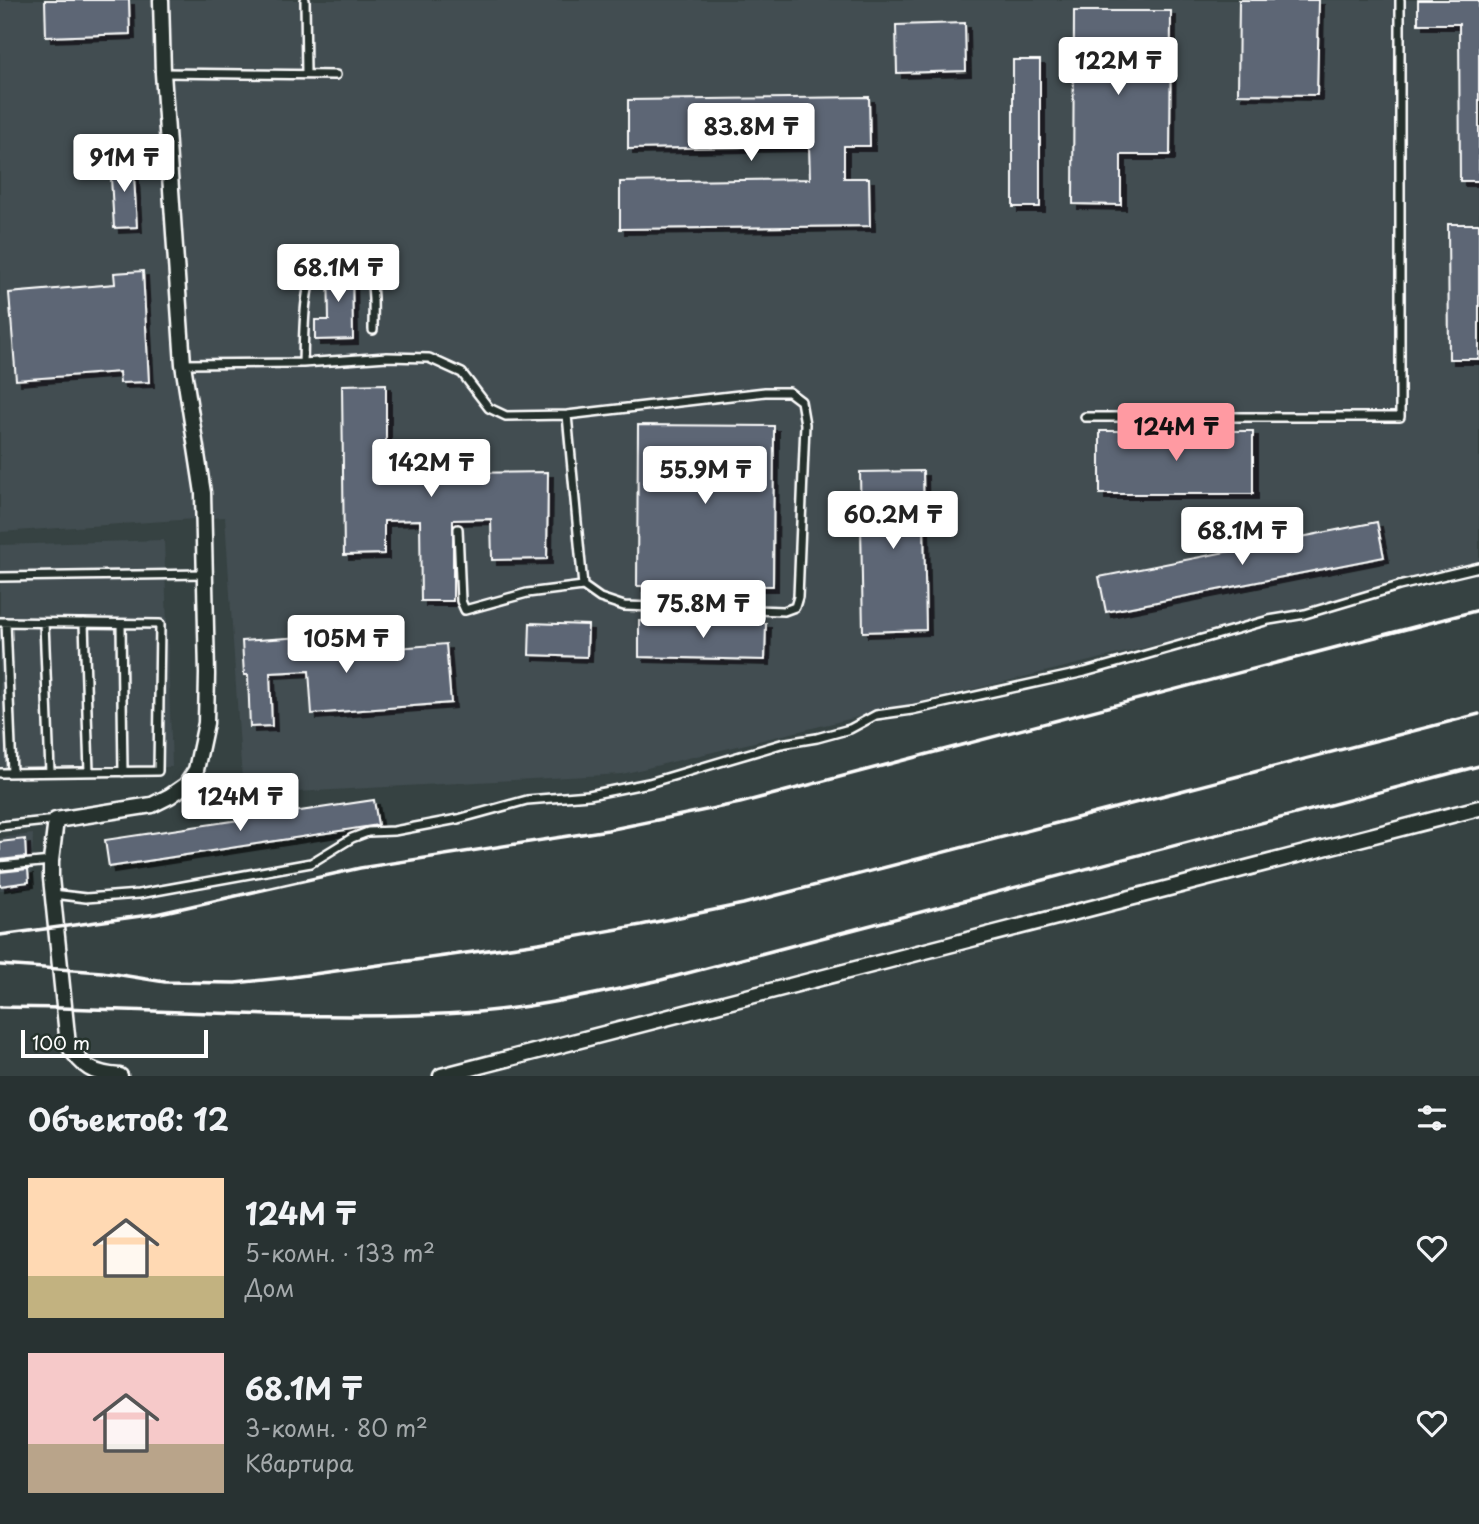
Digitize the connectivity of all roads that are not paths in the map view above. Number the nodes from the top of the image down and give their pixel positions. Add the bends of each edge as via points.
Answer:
1 (161, 0) edge
2 (305, 0) edge
3 (1400, 0) edge
4 (163, 74) junction
5 (306, 74) junction
6 (336, 75) dead end
7 (373, 330) dead end
8 (303, 363) junction
9 (184, 364) junction
10 (567, 415) junction
11 (1085, 416) dead end
12 (458, 529) dead end
13 (1479, 567) edge
14 (205, 574) junction
15 (0, 577) edge
16 (583, 586) junction
17 (3, 622) edge
18 (44, 622) junction
19 (84, 623) junction
20 (121, 624) junction
21 (50, 772) junction
22 (89, 772) junction
23 (123, 772) junction
24 (0, 773) edge
25 (12, 773) junction
26 (1479, 808) edge
27 (56, 820) junction
28 (0, 826) edge
29 (51, 861) junction
30 (0, 866) edge
31 (53, 894) junction
32 (120, 1076) edge
33 (441, 1076) edge

1 - 4 street
2 - 5 lane
3 - 11 lane via 1400,416
4 - 5 lane
4 - 9 street
5 - 6 lane
7 - 8 lane via 373,284 368,267 361,257 331,255 314,268 309,284
8 - 9 lane
8 - 10 lane via 429,358 461,373 489,408 506,416
9 - 14 street via 203,493
10 - 16 lane
10 - 16 lane via 765,392 789,393 801,401 805,424 795,607 784,611 624,606
12 - 16 lane via 460,601 465,610 527,593
13 - 31 lane via 1086,672 876,715 850,729 649,783 589,795 527,800 458,819 368,832 311,863 139,894 86,898
14 - 15 lane
14 - 27 street via 206,723 197,770 186,785 152,805
17 - 18 lane
17 - 25 lane
18 - 19 lane
18 - 21 lane
19 - 20 lane
19 - 22 lane
20 - 23 lane
20 - 23 lane via 160,624 158,771
21 - 22 lane
21 - 25 lane
22 - 23 lane
24 - 25 lane
26 - 33 street
27 - 28 lane
27 - 29 street
29 - 30 lane
29 - 31 street
31 - 32 street via 68,1045 81,1064 104,1075

